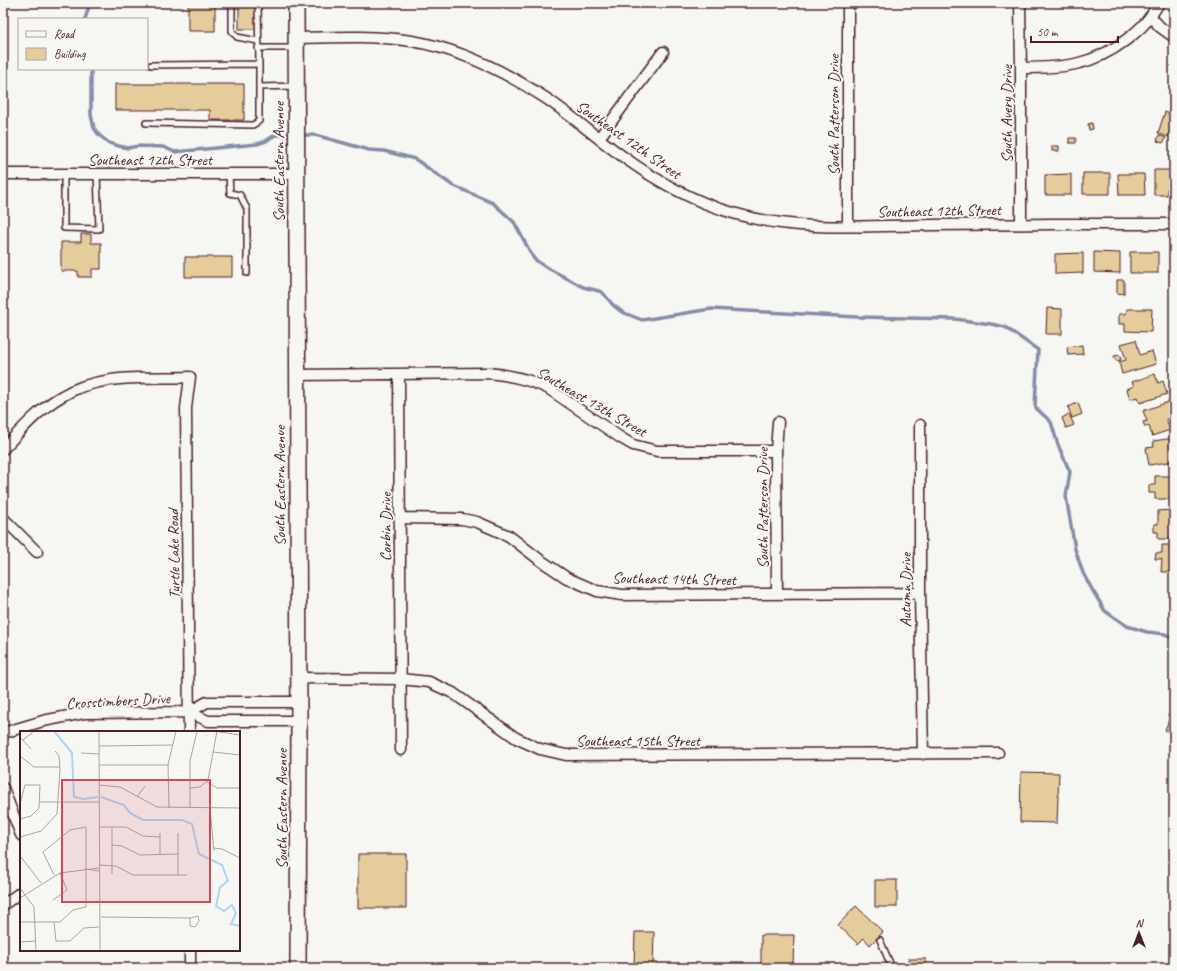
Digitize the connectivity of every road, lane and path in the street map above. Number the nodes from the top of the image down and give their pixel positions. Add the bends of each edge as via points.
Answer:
1 (232, 3) edge
2 (258, 3) edge
3 (296, 3) edge
4 (848, 3) edge
5 (1020, 3) edge
6 (1159, 3) edge
7 (1151, 17) junction
8 (1174, 37) edge
9 (258, 41) junction
10 (296, 43) junction
11 (258, 48) junction
12 (663, 52) dead end
13 (259, 64) junction
14 (151, 65) dead end
15 (1021, 68) junction
16 (296, 86) junction
17 (259, 87) junction
18 (146, 124) dead end
19 (599, 138) junction
20 (3, 174) edge
21 (64, 174) junction
22 (98, 174) junction
23 (230, 174) junction
24 (297, 174) junction
25 (1020, 224) junction
26 (1174, 224) edge
27 (848, 226) junction
28 (247, 273) dead end
29 (297, 375) junction
30 (399, 375) junction
31 (778, 422) dead end
32 (920, 425) dead end
33 (3, 449) edge
34 (776, 451) junction
35 (3, 518) edge
36 (400, 518) junction
37 (37, 552) dead end
38 (920, 593) junction
39 (777, 594) junction
40 (298, 678) junction
41 (401, 679) junction
42 (298, 702) junction
43 (189, 712) junction
44 (299, 721) junction
45 (189, 731) edge
46 (3, 734) edge
47 (401, 750) dead end
48 (998, 753) dead end
49 (923, 754) junction
50 (3, 788) edge
51 (20, 832) edge
52 (20, 893) edge
53 (3, 905) edge
54 (880, 940) dead end
55 (190, 951) edge
56 (190, 968) edge
57 (298, 968) edge
58 (892, 968) edge

1 - 9 lane via 232,30 237,37
2 - 9 lane
3 - 10 main road, South Eastern Avenue
4 - 27 street, South Patterson Drive
5 - 15 street, South Avery Drive
6 - 7 street
7 - 8 street
7 - 15 street via 1110,52 1097,58 1049,68
9 - 11 lane
10 - 11 lane
10 - 16 main road, South Eastern Avenue
10 - 19 street, Southeast 12th Street via 355,36 414,41 439,47 489,66 534,91
11 - 13 lane
12 - 19 street
13 - 14 lane
13 - 17 lane
15 - 25 street, South Avery Drive
16 - 17 lane
16 - 24 main road, South Eastern Avenue
17 - 18 lane via 259,121 253,125
19 - 27 street, Southeast 12th Street via 653,178 713,207 757,220
20 - 21 street, Southeast 12th Street
21 - 22 street, Southeast 12th Street
21 - 22 lane via 64,228 99,229
22 - 23 street, Southeast 12th Street
23 - 24 street, Southeast 12th Street
23 - 28 lane via 230,193 240,195 247,209
24 - 29 main road, South Eastern Avenue
25 - 26 street, Southeast 12th Street
25 - 27 street, Southeast 12th Street
29 - 30 street, Southeast 13th Street
29 - 40 main road, South Eastern Avenue
30 - 34 street, Southeast 13th Street via 488,373 522,378 549,389 621,438 646,449 671,452
30 - 36 street, Corbin Drive
31 - 34 street, South Patterson Drive
32 - 38 street, Autumn Drive
33 - 43 street, Turtle Lake Road via 46,406 76,388 115,379 190,377 186,408
34 - 39 street, South Patterson Drive
35 - 37 street
36 - 39 street, Southeast 14th Street via 462,519 492,528 509,536 566,578 597,591 634,596
36 - 41 street, Corbin Drive
38 - 39 street, Southeast 14th Street
38 - 49 street, Autumn Drive
40 - 41 street, Southeast 15th Street
40 - 42 main road, South Eastern Avenue
41 - 47 street, Corbin Drive
41 - 49 street, Southeast 15th Street via 429,682 438,686 453,693 516,738 540,749 566,755
42 - 43 street, Crosstimbers Drive via 207,702
42 - 44 main road, South Eastern Avenue
43 - 44 street, Crosstimbers Drive via 208,721
43 - 45 street, Turtle Lake Road
43 - 46 street, Crosstimbers Drive via 84,713 43,721
44 - 57 main road, South Eastern Avenue
48 - 49 street, Southeast 15th Street
50 - 51 street
52 - 53 street
54 - 58 lane
55 - 56 street

